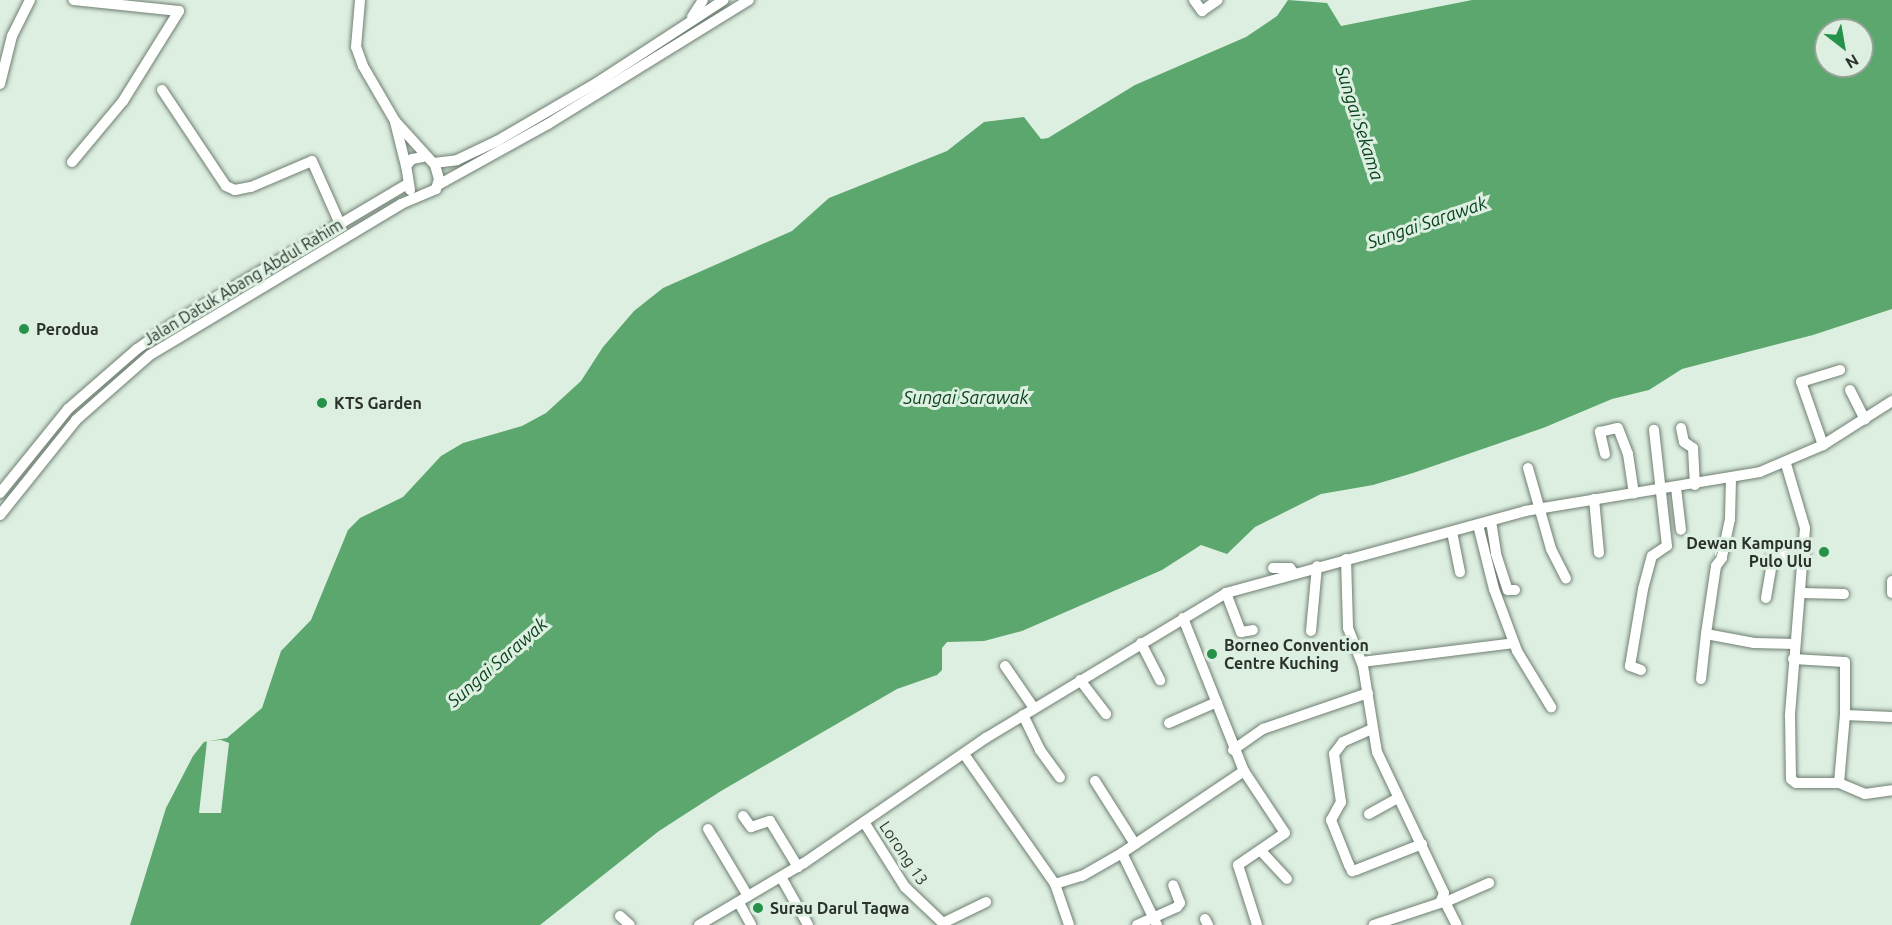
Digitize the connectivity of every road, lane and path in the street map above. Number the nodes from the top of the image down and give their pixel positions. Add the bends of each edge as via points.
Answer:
1 (30, 0) edge
2 (74, 0) edge
3 (360, 0) edge
4 (703, 0) edge
5 (724, 0) edge
6 (738, 0) edge
7 (749, 0) edge
8 (1194, 0) edge
9 (1218, 0) edge
10 (180, 5) edge
11 (686, 25) junction
12 (670, 47) junction
13 (0, 84) edge
14 (162, 90) dead end
15 (395, 121) junction
16 (423, 157) junction
17 (72, 162) dead end
18 (434, 163) junction
19 (406, 166) junction
20 (407, 184) junction
21 (438, 185) junction
22 (417, 195) junction
23 (341, 226) junction
24 (1840, 370) dead end
25 (1851, 390) dead end
26 (1892, 401) edge
27 (1864, 419) junction
28 (1681, 428) dead end
29 (1654, 430) dead end
30 (1823, 445) junction
31 (1605, 454) dead end
32 (1786, 464) junction
33 (1528, 468) dead end
34 (1731, 478) junction
35 (1695, 485) junction
36 (1676, 488) junction
37 (1662, 490) junction
38 (0, 492) edge
39 (1634, 494) junction
40 (1594, 499) junction
41 (1540, 508) junction
42 (0, 515) edge
43 (1491, 521) junction
44 (1478, 525) junction
45 (1681, 530) dead end
46 (1452, 532) junction
47 (1599, 553) dead end
48 (1805, 554) junction
49 (1346, 559) junction
50 (1317, 566) junction
51 (1273, 567) dead end
52 (1293, 572) junction
53 (1460, 572) dead end
54 (1566, 578) dead end
55 (1892, 581) edge
56 (1515, 590) dead end
57 (1226, 593) junction
58 (1802, 593) junction
59 (1892, 593) edge
60 (1844, 594) dead end
61 (1766, 598) dead end
62 (1183, 618) junction
63 (1253, 630) dead end
64 (1311, 631) dead end
65 (1706, 634) junction
66 (1141, 643) junction
67 (1514, 643) junction
68 (1795, 644) junction
69 (1793, 659) junction
70 (1362, 662) junction
71 (1005, 666) dead end
72 (1641, 670) dead end
73 (1701, 679) dead end
74 (1080, 680) junction
75 (1160, 680) dead end
76 (1368, 693) junction
77 (1217, 702) junction
78 (1551, 707) dead end
79 (1034, 708) junction
80 (1106, 714) dead end
81 (1023, 715) junction
82 (1845, 715) junction
83 (1892, 717) edge
84 (1169, 723) dead end
85 (1372, 729) junction
86 (1233, 750) junction
87 (964, 754) junction
88 (1244, 771) junction
89 (1060, 778) dead end
90 (1095, 781) dead end
91 (1839, 783) junction
92 (1892, 790) edge
93 (1398, 798) junction
94 (1369, 814) dead end
95 (743, 816) dead end
96 (864, 822) junction
97 (708, 829) dead end
98 (1135, 844) junction
99 (1422, 844) junction
100 (1261, 851) junction
101 (1122, 853) junction
102 (798, 867) junction
103 (781, 877) junction
104 (1287, 879) dead end
105 (1489, 883) dead end
106 (1055, 884) junction
107 (1173, 885) dead end
108 (744, 900) junction
109 (1446, 900) junction
110 (986, 902) dead end
111 (620, 916) dead end
112 (1156, 922) edge
113 (944, 924) edge
114 (630, 925) edge
115 (699, 925) edge
116 (751, 925) edge
117 (808, 925) edge
118 (1069, 925) edge
119 (1137, 925) edge
120 (1257, 925) edge
121 (1374, 925) edge
122 (1457, 925) edge

1 - 13 street via 12,36
2 - 10 street
3 - 15 street via 357,51
4 - 11 street
5 - 11 street
6 - 12 street
7 - 12 street
8 - 9 street via 1202,11
10 - 17 street via 123,101
11 - 18 street via 598,82 477,152
12 - 21 street via 548,124
14 - 23 street via 226,186 235,190 251,187 312,161
15 - 16 street
15 - 19 street
16 - 18 street
16 - 19 street via 412,159
18 - 21 street
19 - 20 street
20 - 22 street
20 - 23 street, Jalan Datuk Abang Abdul Rahim
21 - 22 street via 431,193
22 - 42 street, Jalan Datuk Abang Abdul Rahim via 150,355 76,420
23 - 38 street, Jalan Datuk Abang Abdul Rahim via 186,315 129,355 68,409
24 - 30 street via 1802,382
25 - 27 street
26 - 27 street
27 - 30 street
28 - 35 street via 1684,441 1693,448
29 - 37 street
30 - 32 street
31 - 39 street via 1600,432 1618,428 1628,454
32 - 34 street
32 - 48 street via 1803,519
33 - 41 street
34 - 35 street
34 - 65 street via 1730,519 1722,558 1716,566
35 - 36 street
36 - 37 street
36 - 45 street
37 - 39 street
37 - 72 street via 1667,546 1652,556 1643,589 1630,666
39 - 40 street
40 - 41 street
40 - 47 street
41 - 43 street
41 - 54 street via 1551,549
43 - 44 street
43 - 56 street via 1496,554 1508,590
44 - 46 street
44 - 67 street via 1494,589
46 - 49 street
46 - 53 street
48 - 58 street
48 - 61 street via 1773,557
49 - 50 street
49 - 70 street via 1345,614
50 - 52 street
50 - 64 street
51 - 52 street via 1290,568
52 - 57 street
55 - 59 street
57 - 62 street
57 - 63 street via 1241,632
58 - 60 street
58 - 68 street
62 - 66 street
62 - 77 street
65 - 68 street via 1754,643
65 - 73 street
66 - 74 street
66 - 75 street
67 - 70 street
67 - 78 street via 1540,695
68 - 69 street
69 - 82 street via 1845,662
69 - 91 street via 1791,779 1796,783
70 - 76 street
71 - 79 street
74 - 79 street
74 - 80 street
76 - 85 street
76 - 86 street via 1263,729
77 - 84 street
77 - 86 street
79 - 81 street
81 - 87 street
81 - 89 street via 1040,750
82 - 83 street
82 - 91 street
85 - 93 street via 1377,752
85 - 99 street via 1343,742 1334,754 1341,802 1331,820 1348,865 1352,872
86 - 88 street
87 - 96 street
87 - 106 street
88 - 98 street
88 - 100 street via 1284,828 1282,837
90 - 98 street
91 - 92 street via 1865,794
93 - 94 street
93 - 99 street
95 - 102 street via 751,827 770,821
96 - 102 street
96 - 113 street, Lorong 13 via 905,887
97 - 108 street
98 - 101 street
99 - 109 street
100 - 104 street
100 - 120 street via 1237,869
101 - 106 street via 1082,876
101 - 112 street
102 - 103 street
103 - 108 street
103 - 117 street
105 - 109 street
106 - 118 street
107 - 112 street via 1180,903
108 - 115 street
108 - 116 street
109 - 121 street
109 - 122 street
110 - 113 street
111 - 114 street
112 - 119 street

